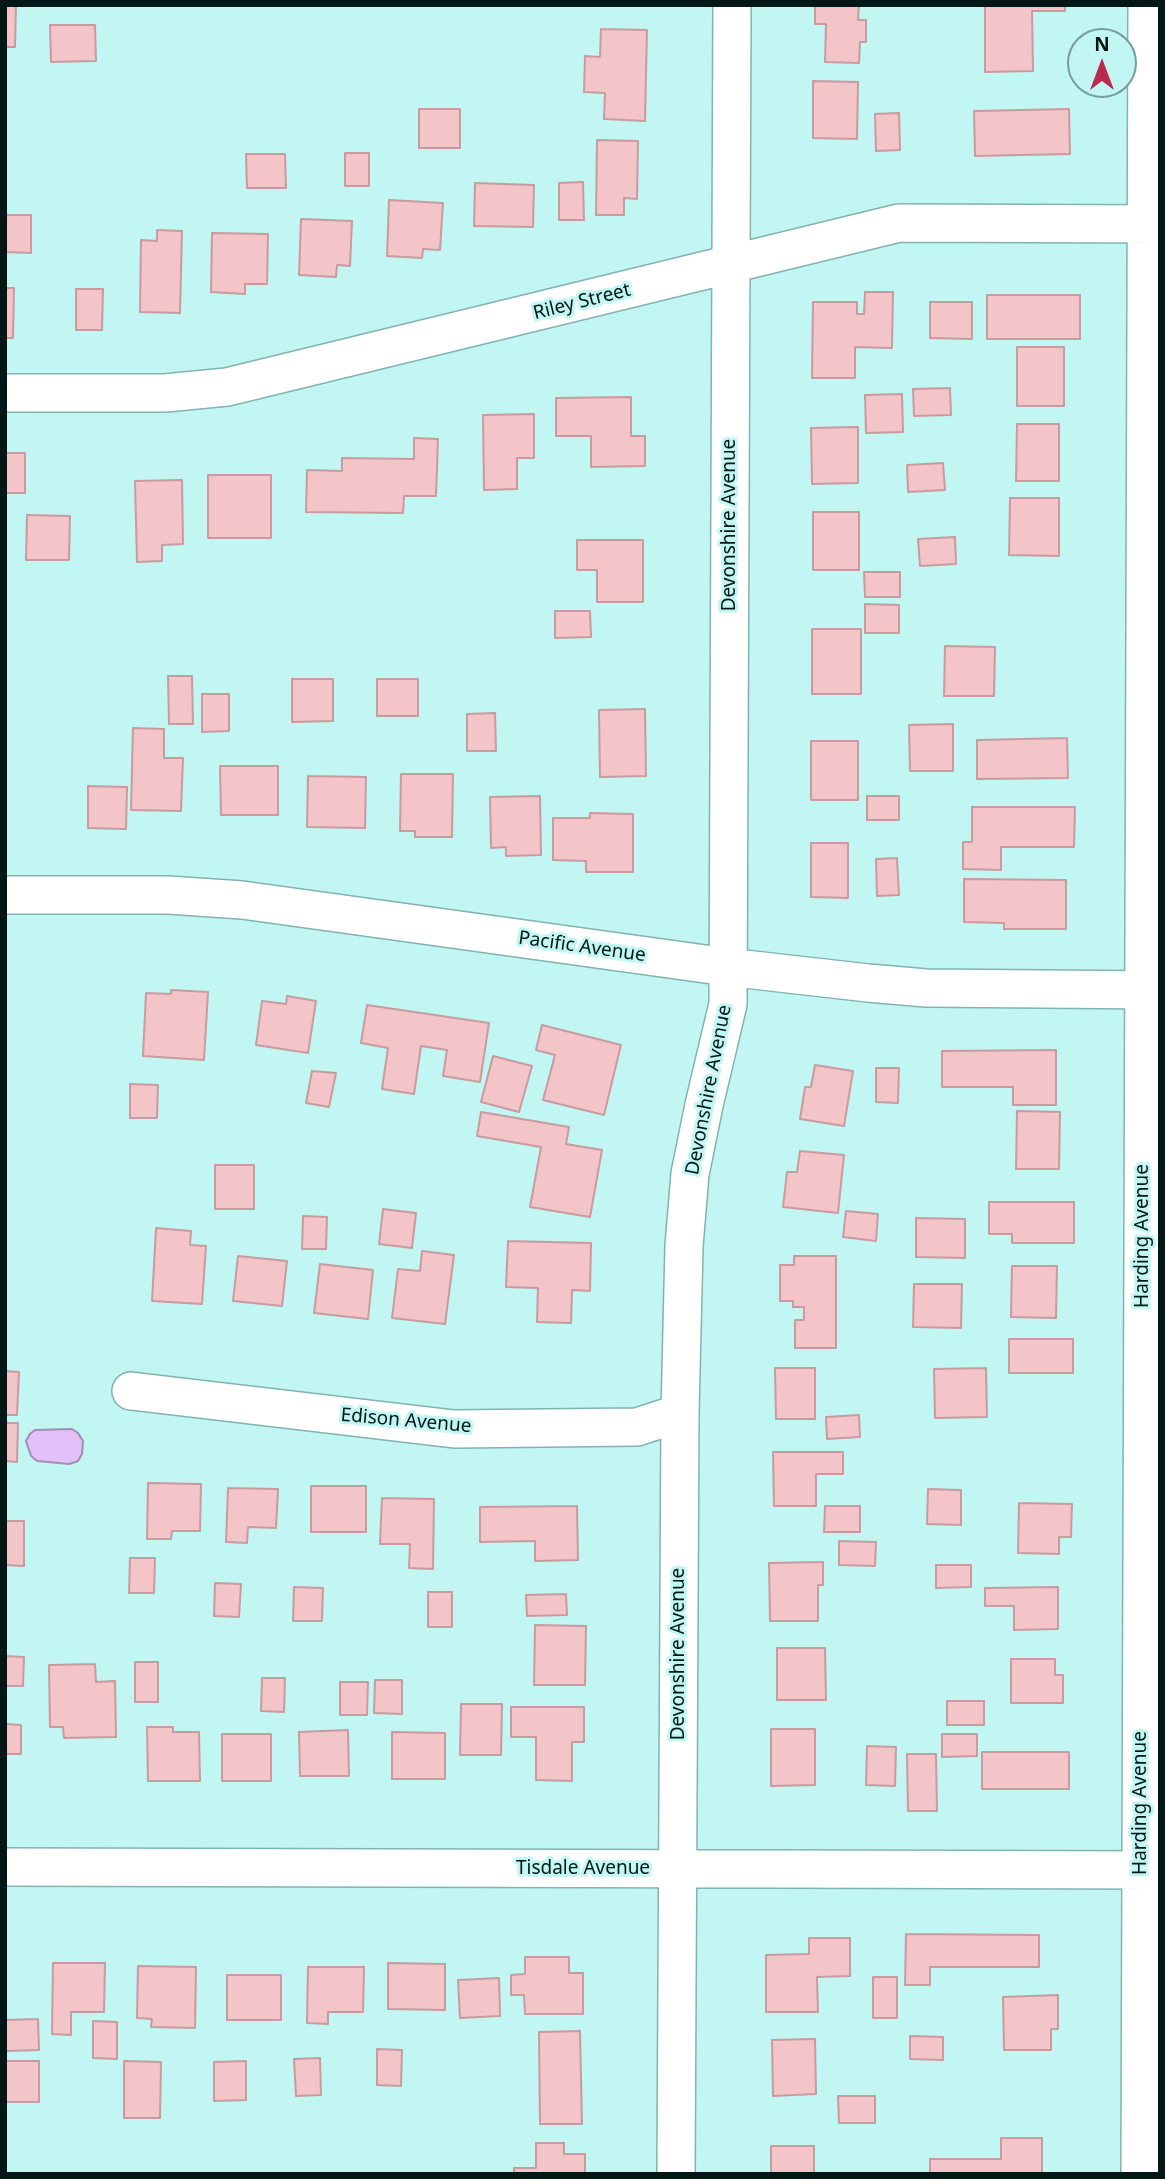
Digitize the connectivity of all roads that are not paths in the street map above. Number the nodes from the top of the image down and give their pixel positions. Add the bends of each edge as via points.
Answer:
1 (732, 5) edge
2 (1147, 5) edge
3 (1153, 224) edge
4 (732, 265) junction
5 (5, 393) edge
6 (5, 895) edge
7 (727, 968) junction
8 (1152, 990) edge
9 (131, 1391) dead end
10 (680, 1413) junction
11 (5, 1867) edge
12 (679, 1869) junction
13 (1150, 1870) edge
14 (676, 2174) edge
15 (1140, 2174) edge

1 - 4 street, Devonshire Avenue
2 - 3 street, Harding Avenue
3 - 4 street, Riley Street via 899,223
3 - 8 street, Harding Avenue
4 - 5 street, Riley Street via 227,387 165,393
4 - 7 street, Devonshire Avenue
6 - 7 street, Pacific Avenue via 168,895 242,901
7 - 8 street, Pacific Avenue via 926,988
7 - 10 street, Devonshire Avenue via 728,1004 690,1174
8 - 13 street, Harding Avenue
9 - 10 street, Edison Avenue via 454,1429 637,1427
10 - 12 street, Devonshire Avenue
11 - 12 street, Tisdale Avenue
12 - 13 street, Tisdale Avenue
12 - 14 street, Devonshire Avenue
13 - 15 street, Harding Avenue

